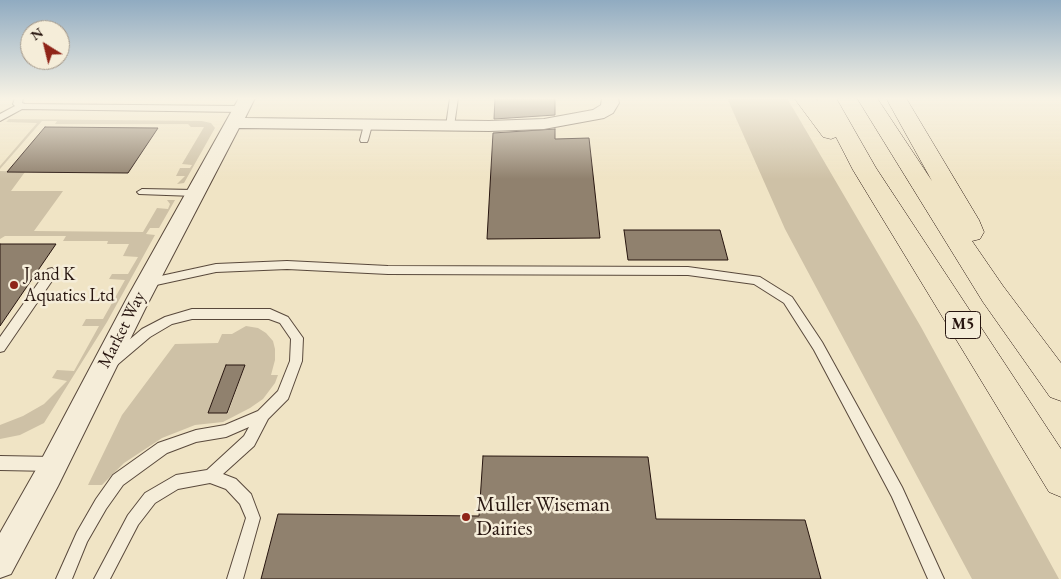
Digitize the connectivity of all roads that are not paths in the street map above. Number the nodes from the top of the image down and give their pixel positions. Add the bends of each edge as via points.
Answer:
1 (232, 125) edge
2 (326, 125) edge
3 (526, 125) edge
4 (825, 125) edge
5 (841, 125) edge
6 (884, 125) edge
7 (912, 125) edge
8 (450, 126) joint
9 (865, 170) junction
10 (142, 192) dead end
11 (194, 193) junction
12 (52, 272) dead end
13 (147, 283) junction
14 (993, 294) junction
15 (0, 347) edge
16 (101, 371) junction
17 (1061, 386) edge
18 (263, 415) junction
19 (0, 463) edge
20 (54, 464) junction
21 (210, 476) junction
22 (1061, 480) edge
23 (0, 563) edge
24 (64, 579) edge
25 (102, 579) edge
26 (236, 579) edge
27 (936, 579) edge

1 - 11 street, Market Way
2 - 8 street via 366,132
3 - 8 street
4 - 9 highway, M5
5 - 9 highway, M5
6 - 14 highway, M5
7 - 14 highway, M5 via 967,220
9 - 22 highway, M5
10 - 11 lane
11 - 13 street, Market Way
12 - 15 lane
13 - 16 street, Market Way
13 - 27 lane via 216,268 287,265 388,270 688,271 756,280 788,300 818,346 897,492
14 - 17 highway, M5
16 - 18 lane via 146,333 169,320 192,314 270,314 284,320 297,338 296,361 283,395
16 - 20 street, Market Way
18 - 21 lane via 249,441
18 - 24 lane via 226,431 196,436 163,448 118,480 82,537
19 - 20 lane
20 - 23 street, Market Way
21 - 25 lane via 176,482 150,498 133,520
21 - 26 lane via 231,484 246,499 253,518

